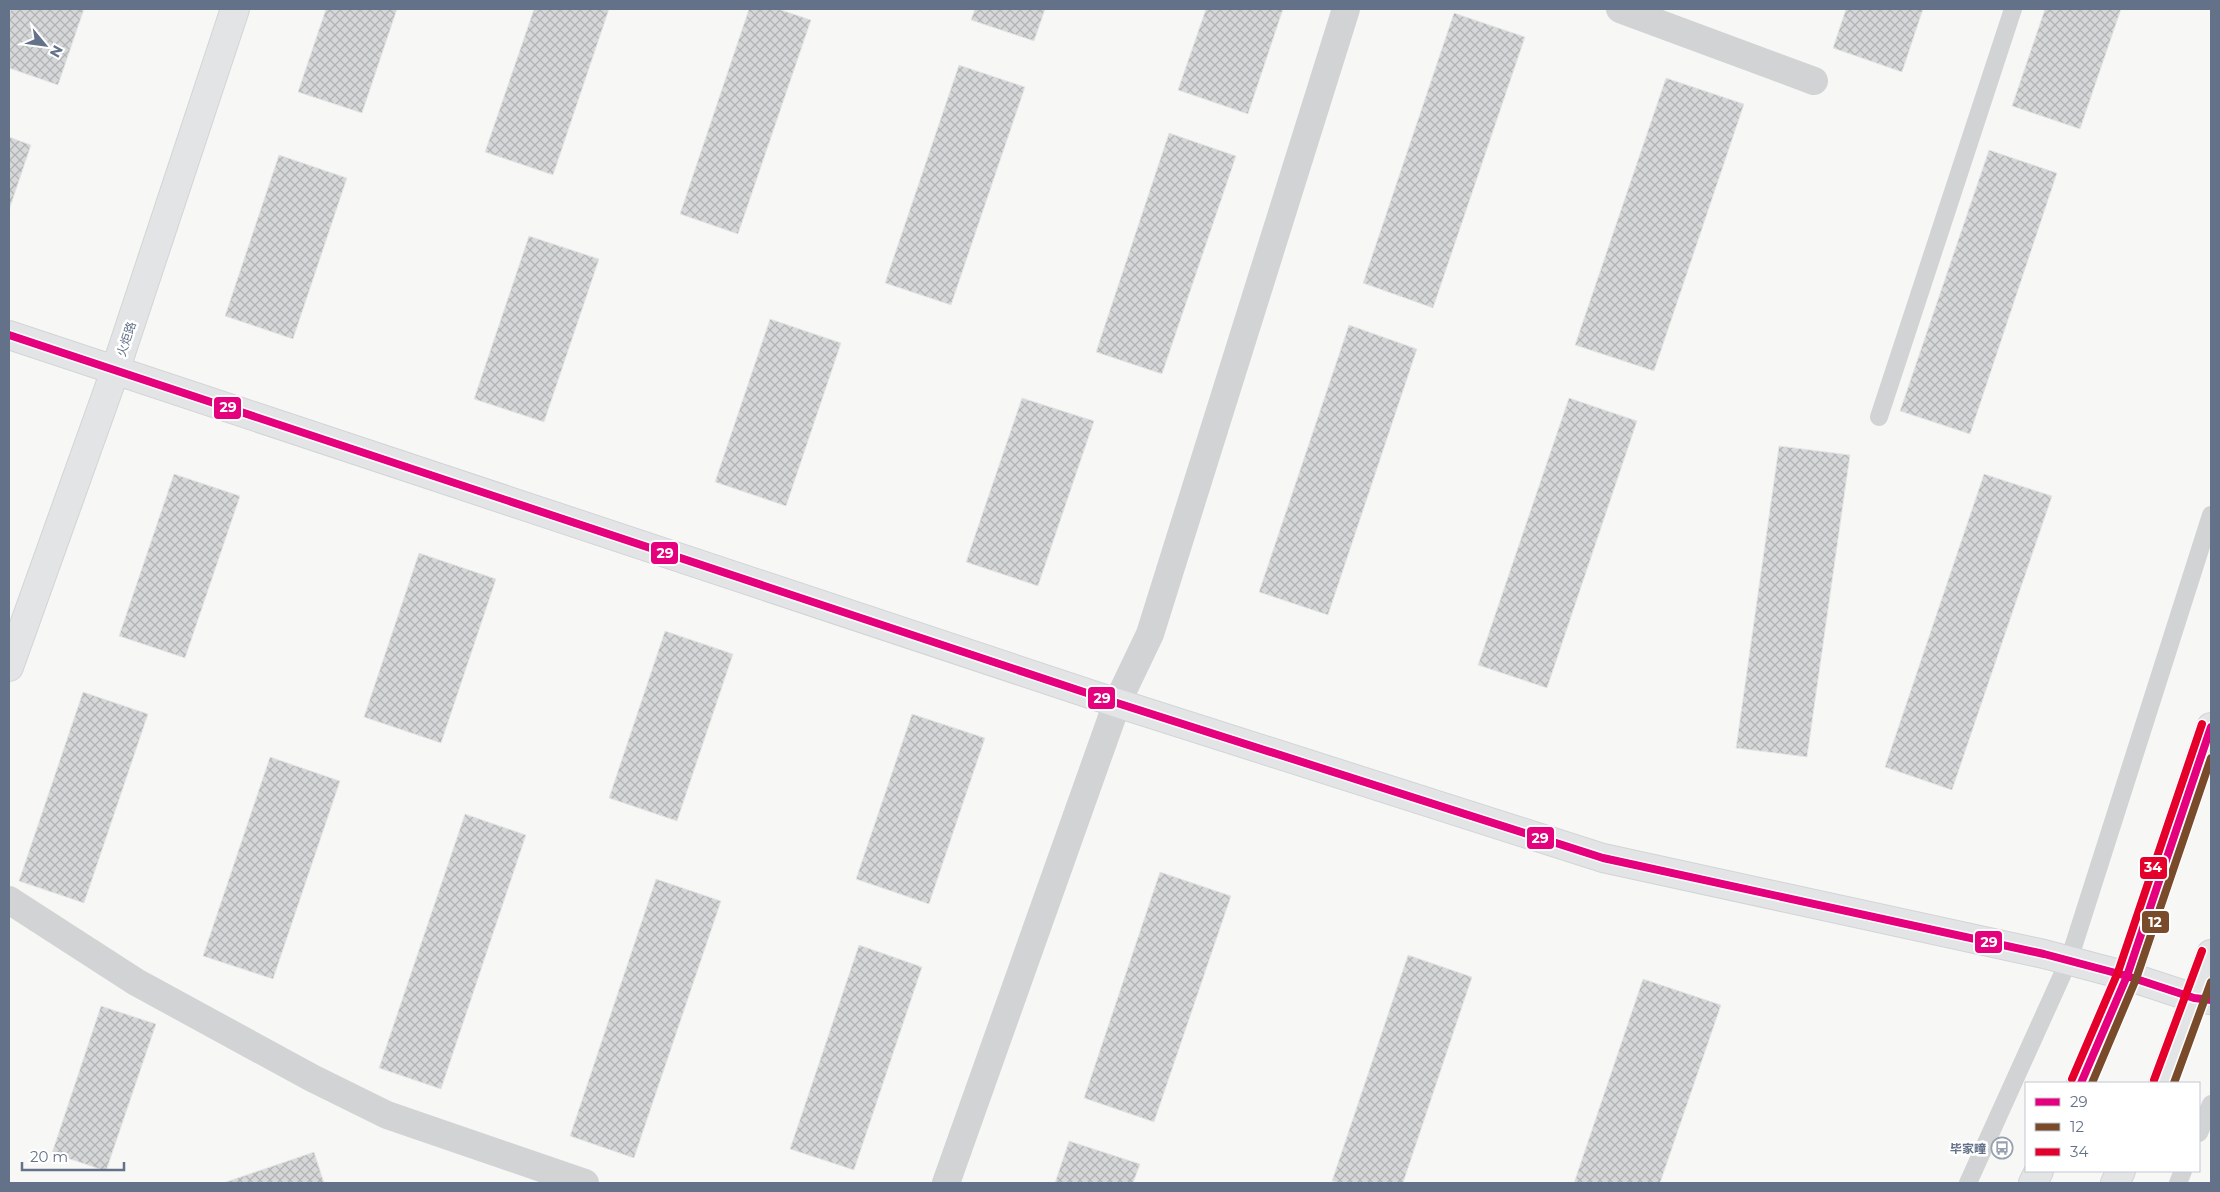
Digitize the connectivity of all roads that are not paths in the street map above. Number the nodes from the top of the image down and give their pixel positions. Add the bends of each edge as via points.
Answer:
1 (235, 9) edge
2 (1346, 9) edge
3 (1620, 9) edge
4 (2013, 9) edge
5 (1814, 81) dead end
6 (9, 335) edge
7 (115, 371) junction
8 (1879, 416) dead end
9 (2211, 515) edge
10 (9, 667) edge
11 (1118, 703) junction
12 (2211, 727) edge
13 (9, 900) edge
14 (2211, 954) edge
15 (2069, 960) junction
16 (2127, 976) junction
17 (2203, 999) edge
18 (2080, 1082) edge
19 (2163, 1082) edge
20 (2211, 1104) edge
21 (2200, 1131) edge
22 (585, 1183) edge
23 (946, 1183) edge
24 (1968, 1183) edge

1 - 7 street, 火炬路
2 - 11 street via 1150,634
3 - 5 street
4 - 8 lane
6 - 7 street
7 - 10 street, 火炬路
7 - 11 street
9 - 15 lane
11 - 15 street via 1603,858
11 - 23 street
12 - 16 street
13 - 22 street via 136,982 362,1103 387,1115
14 - 17 street
15 - 16 street
15 - 24 lane
16 - 17 street
16 - 18 street
17 - 19 street
20 - 21 lane

